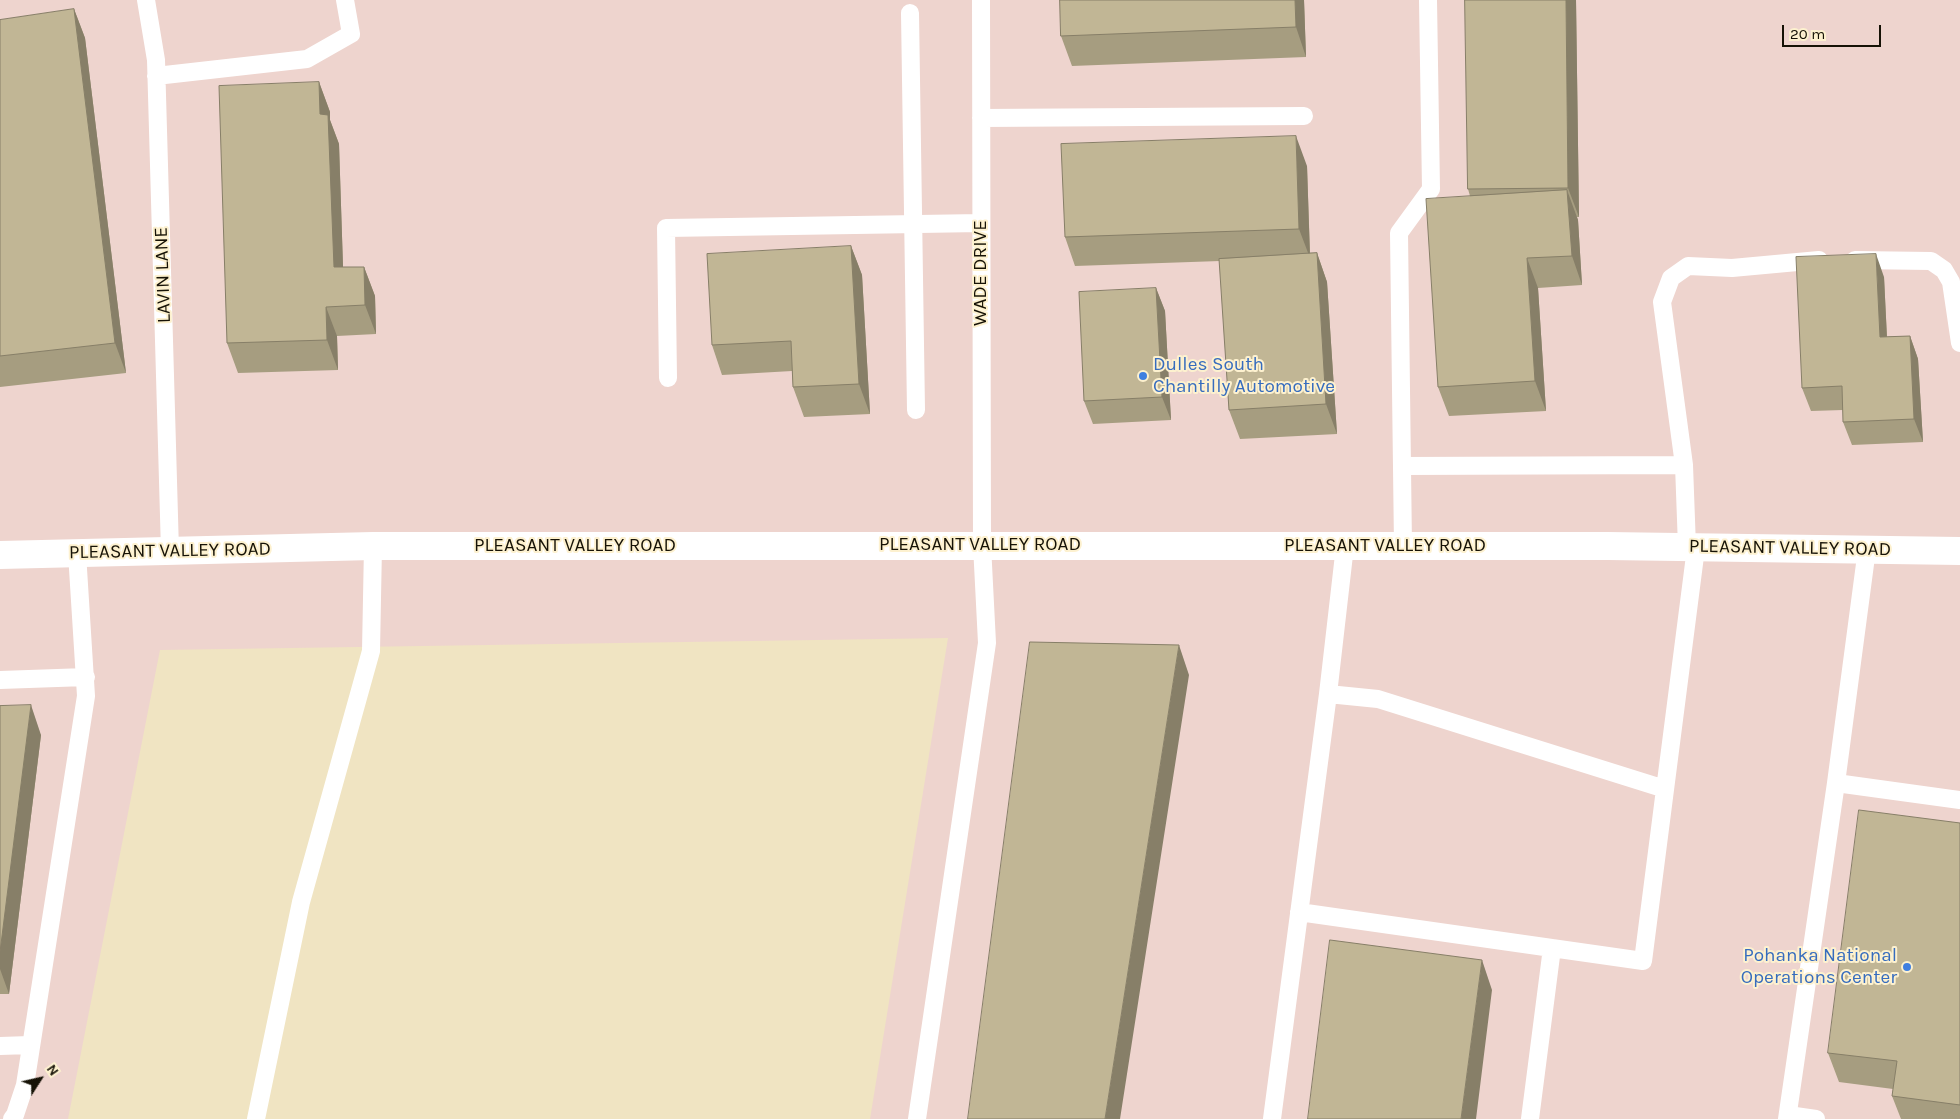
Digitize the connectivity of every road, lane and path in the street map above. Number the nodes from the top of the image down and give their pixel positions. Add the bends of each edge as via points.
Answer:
1 (146, 0) edge
2 (345, 0) edge
3 (982, 0) edge
4 (1428, 0) edge
5 (910, 13) dead end
6 (156, 76) junction
7 (1304, 116) dead end
8 (981, 118) junction
9 (981, 223) junction
10 (915, 224) junction
11 (1960, 343) edge
12 (668, 378) dead end
13 (916, 410) dead end
14 (1684, 465) junction
15 (1402, 466) junction
16 (982, 545) junction
17 (373, 546) junction
18 (1345, 546) junction
19 (1403, 546) junction
20 (1691, 547) junction
21 (1867, 549) junction
22 (170, 551) junction
23 (1960, 551) edge
24 (77, 553) junction
25 (0, 555) edge
26 (86, 677) junction
27 (0, 680) edge
28 (1328, 694) junction
29 (1836, 783) junction
30 (1665, 789) junction
31 (1960, 800) edge
32 (1299, 912) junction
33 (1552, 948) junction
34 (30, 1045) junction
35 (0, 1046) edge
36 (1788, 1117) edge
37 (12, 1119) edge
38 (256, 1119) edge
39 (916, 1119) edge
40 (1272, 1119) edge
41 (1530, 1119) edge
42 (1816, 1119) edge

1 - 6 lane, LAVIN LANE
2 - 6 lane via 351,34 307,58
3 - 8 lane, WADE DRIVE
4 - 15 lane via 1431,189 1399,232
5 - 10 lane
6 - 22 lane, LAVIN LANE
7 - 8 lane
8 - 9 lane, WADE DRIVE
9 - 10 lane
9 - 16 lane, WADE DRIVE
10 - 12 lane via 666,228
10 - 13 lane
11 - 14 lane via 1951,282 1944,270 1931,261 1828,259 1732,268 1688,266 1671,278 1662,302
14 - 15 lane
14 - 20 lane
15 - 19 lane
16 - 17 street, PLEASANT VALLEY ROAD
16 - 18 street, PLEASANT VALLEY ROAD
16 - 39 lane, WADE DRIVE via 987,642
17 - 22 street, PLEASANT VALLEY ROAD
17 - 38 lane via 371,651 301,902
18 - 19 street, PLEASANT VALLEY ROAD
18 - 28 lane
19 - 20 street, PLEASANT VALLEY ROAD
20 - 21 street, PLEASANT VALLEY ROAD
20 - 30 lane
21 - 23 street, PLEASANT VALLEY ROAD
21 - 29 lane
22 - 24 street, PLEASANT VALLEY ROAD
24 - 25 street, PLEASANT VALLEY ROAD
24 - 26 lane
26 - 27 lane
26 - 34 lane via 86,696
28 - 30 lane via 1378,699
28 - 32 lane
29 - 31 lane
29 - 36 lane
30 - 33 lane via 1643,961
32 - 33 lane
32 - 40 lane
33 - 41 lane
34 - 35 lane
34 - 37 lane via 25,1085
36 - 42 lane

